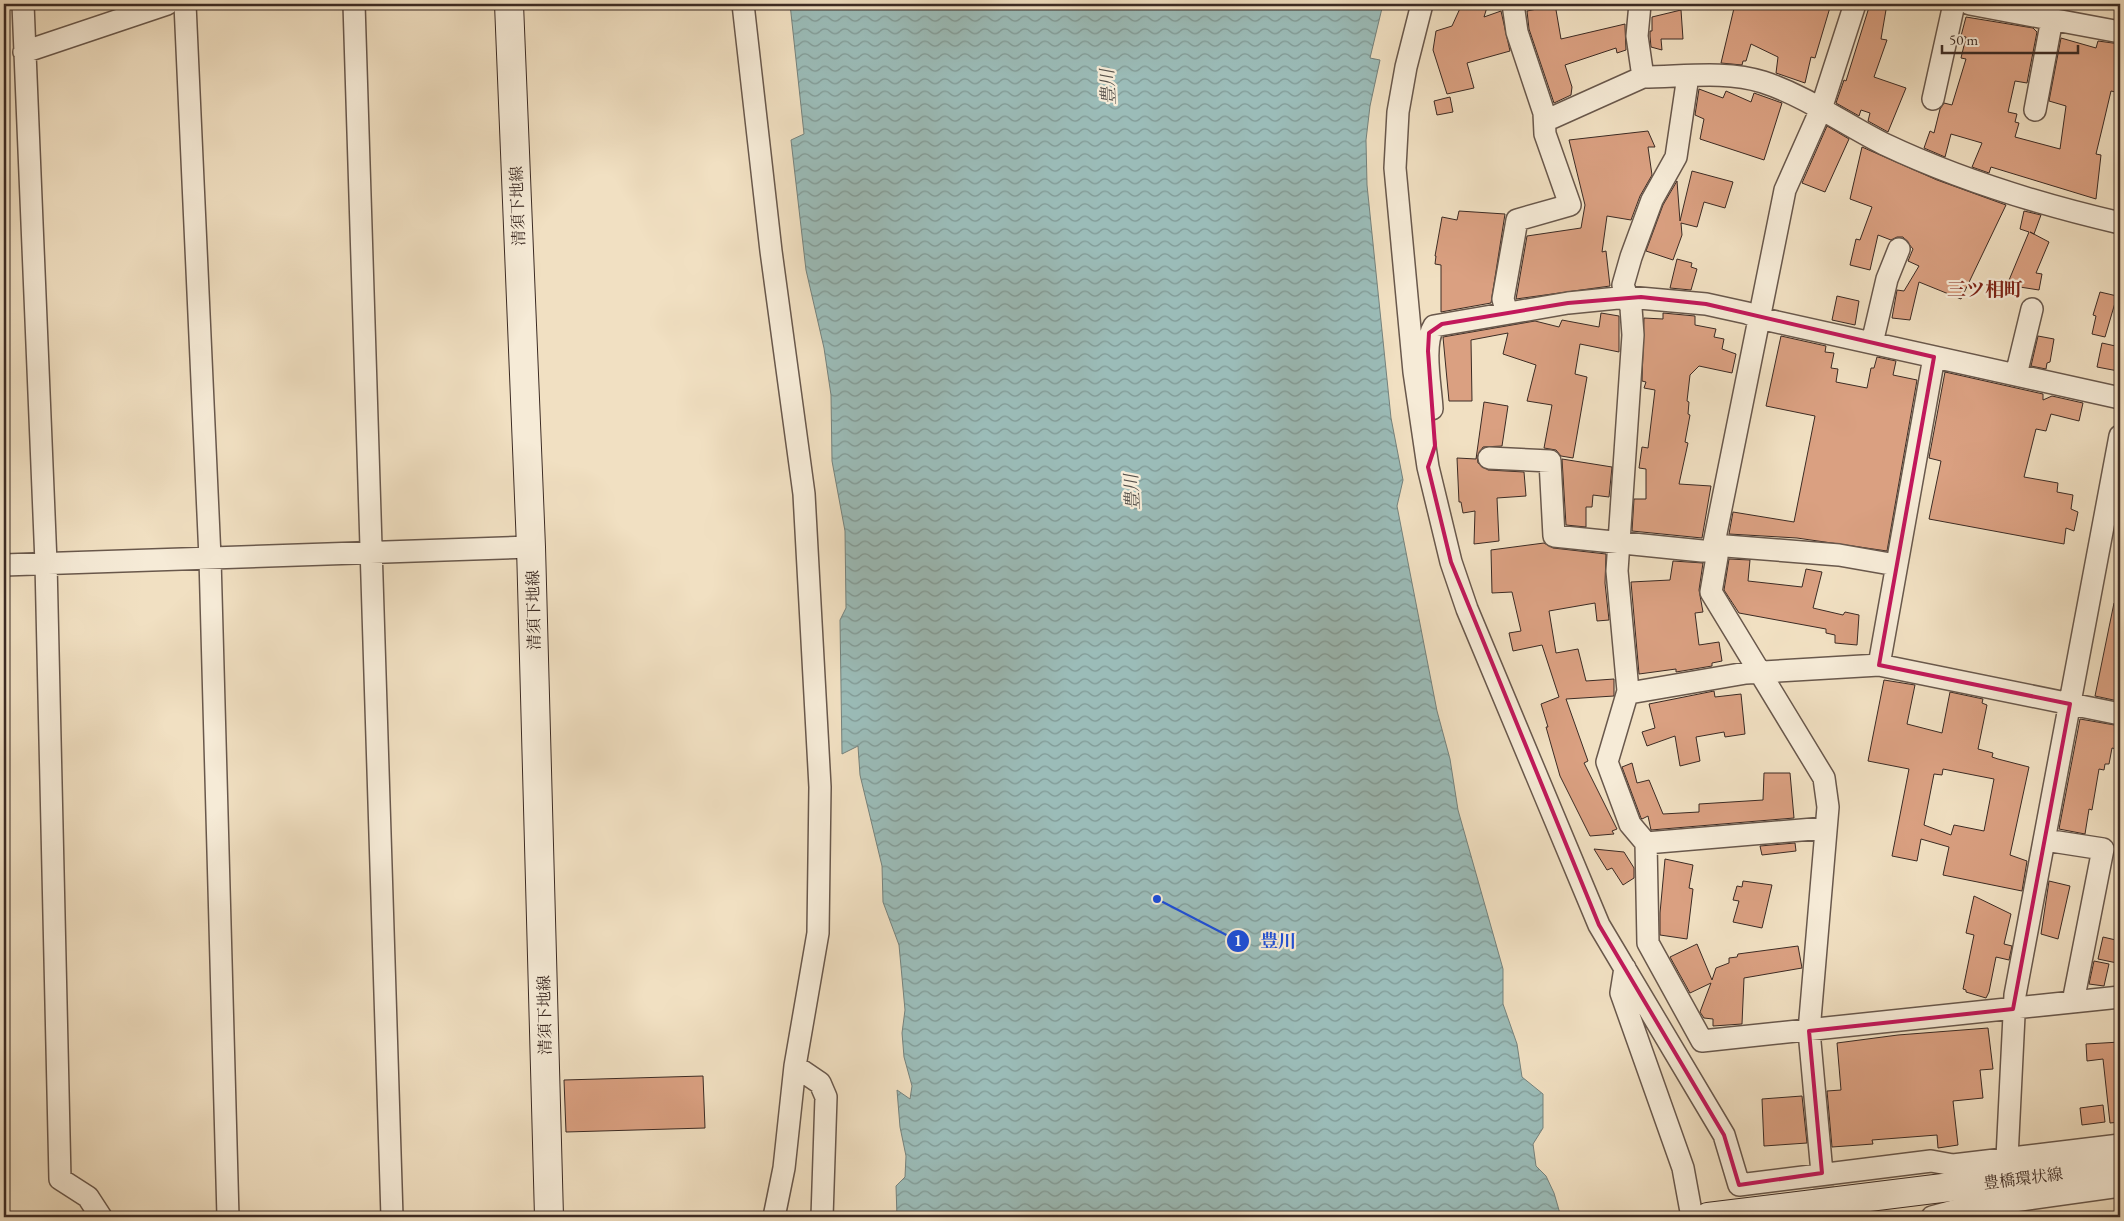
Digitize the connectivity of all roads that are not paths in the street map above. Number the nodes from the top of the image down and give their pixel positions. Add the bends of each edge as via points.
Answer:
1 (23, 4) edge
2 (167, 4) edge
3 (185, 4) edge
4 (354, 4) edge
5 (509, 4) edge
6 (743, 4) edge
7 (1422, 4) edge
8 (1513, 4) edge
9 (1640, 4) edge
10 (1856, 4) edge
11 (1954, 4) edge
12 (1970, 4) edge
13 (2052, 19) junction
14 (2120, 32) edge
15 (24, 52) junction
16 (1688, 76) junction
17 (1643, 77) junction
18 (1933, 99) dead end
19 (1821, 108) junction
20 (2035, 110) dead end
21 (1545, 120) junction
22 (2120, 223) edge
23 (1899, 250) dead end
24 (1628, 297) junction
25 (2032, 309) dead end
26 (1507, 313) junction
27 (1759, 318) junction
28 (1872, 343) junction
29 (1934, 357) junction
30 (2016, 375) junction
31 (2120, 398) edge
32 (2120, 436) edge
33 (1489, 458) dead end
34 (1428, 467) junction
35 (1618, 542) junction
36 (531, 547) junction
37 (1716, 550) junction
38 (372, 553) junction
39 (210, 558) junction
40 (46, 564) junction
41 (4, 565) edge
42 (1896, 565) junction
43 (1879, 665) junction
44 (1761, 673) junction
45 (1628, 691) junction
46 (2070, 704) junction
47 (2120, 714) edge
48 (1825, 828) junction
49 (2045, 840) junction
50 (1646, 843) junction
51 (1625, 968) junction
52 (2120, 997) edge
53 (2073, 1002) junction
54 (2014, 1009) junction
55 (1809, 1031) junction
56 (795, 1066) junction
57 (2120, 1145) edge
58 (2008, 1158) junction
59 (2120, 1166) edge
60 (1822, 1174) junction
61 (2120, 1186) edge
62 (2002, 1210) edge
63 (101, 1217) edge
64 (228, 1217) edge
65 (392, 1217) edge
66 (549, 1217) edge
67 (774, 1217) edge
68 (822, 1217) edge
69 (1692, 1217) edge
70 (1708, 1217) edge
71 (1932, 1217) edge

1 - 15 street
2 - 15 street
3 - 39 street
4 - 38 street
5 - 36 main road, 清須下地線
6 - 56 street via 771,251 804,494 820,787 818,933
7 - 34 street via 1398,112 1395,168 1414,372
8 - 21 street via 1517,32
9 - 17 street via 1637,36
10 - 19 street
11 - 18 street
12 - 13 street
13 - 14 street
13 - 20 street
15 - 40 street
16 - 17 street
16 - 19 street via 1738,77 1763,82
16 - 24 street via 1676,157 1652,200 1631,257 1623,286
17 - 21 street
19 - 22 street via 1885,144 1958,176 2061,210
19 - 27 street via 1785,190
21 - 26 street via 1545,134 1570,205 1517,220 1503,299
23 - 28 street via 1887,279
24 - 26 street
24 - 27 street via 1706,304
24 - 35 street via 1633,335
25 - 30 street
26 - 34 street via 1434,326 1429,333 1435,446
27 - 28 street
27 - 37 street via 1714,543
28 - 29 street
29 - 30 street
29 - 42 street
30 - 31 street
32 - 46 street
33 - 35 street via 1550,461 1554,536
34 - 51 street via 1451,562 1467,609 1599,925
35 - 37 street
35 - 45 street via 1617,572
36 - 38 street
36 - 66 main road, 清須下地線
37 - 42 street via 1726,546 1818,552
37 - 44 street via 1711,592
38 - 39 street
38 - 65 street
39 - 40 street
39 - 64 street
40 - 41 street
40 - 63 street via 60,1179 88,1197
42 - 43 street
43 - 44 street
43 - 46 street
44 - 45 street
44 - 48 street via 1824,778 1828,807
45 - 50 street via 1607,762 1630,824
46 - 47 street
46 - 49 street
48 - 50 street
48 - 55 street
49 - 53 street via 2103,850
49 - 54 street
50 - 55 street via 1648,943 1702,1041
51 - 60 street via 1724,1135 1739,1185
51 - 69 street via 1621,993 1683,1168
52 - 53 street
53 - 54 street
54 - 55 street
54 - 58 street
55 - 60 street
56 - 67 street via 784,1168
56 - 68 street via 820,1083 826,1097
57 - 58 street
58 - 60 street via 1953,1165 1931,1161
59 - 70 main road, 豊橋環状線
61 - 62 street
62 - 71 street via 1965,1208

